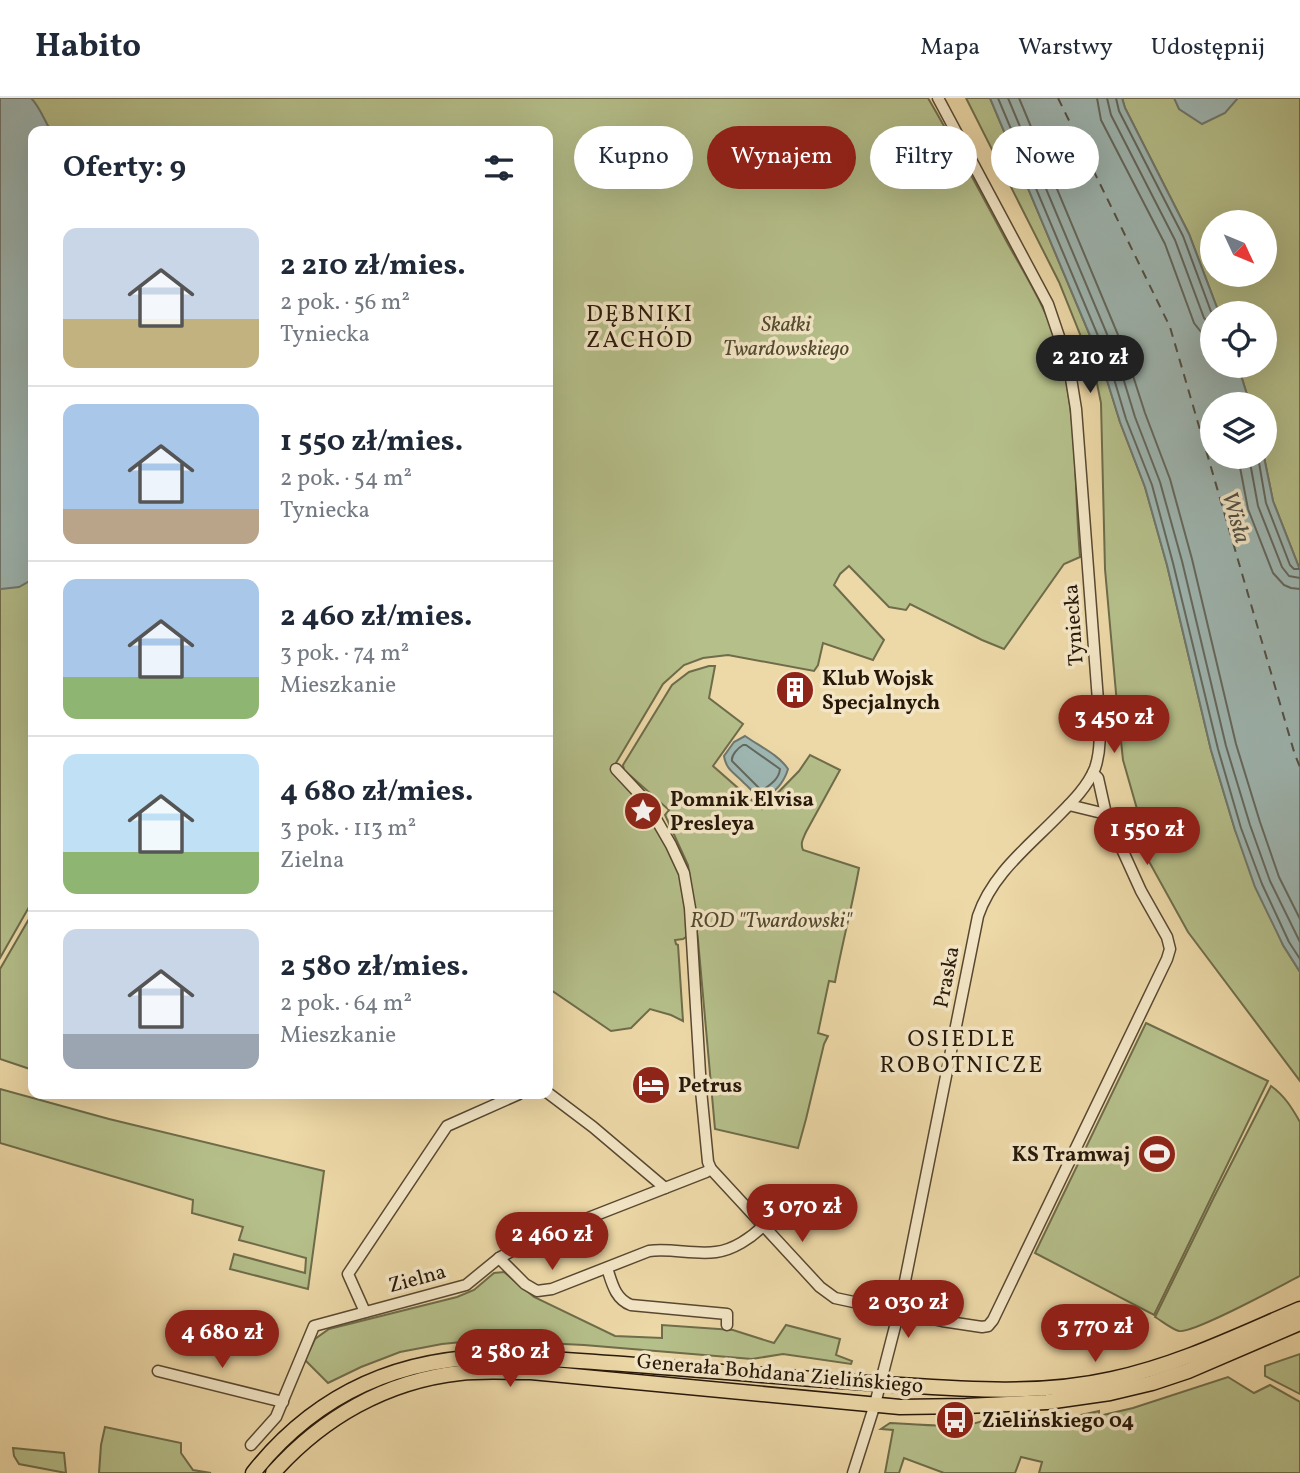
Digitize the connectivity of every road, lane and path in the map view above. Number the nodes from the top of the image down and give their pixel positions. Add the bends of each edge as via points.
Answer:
1 (938, 98) edge
2 (616, 769) dead end
3 (1093, 773) junction
4 (1069, 805) junction
5 (1107, 814) junction
6 (553, 1097) edge
7 (508, 1099) edge
8 (711, 1168) junction
9 (666, 1188) junction
10 (764, 1226) junction
11 (499, 1258) junction
12 (607, 1268) junction
13 (1300, 1309) edge
14 (899, 1311) junction
15 (365, 1312) junction
16 (1300, 1324) edge
17 (727, 1325) dead end
18 (158, 1371) dead end
19 (880, 1384) junction
20 (283, 1402) junction
21 (875, 1404) junction
22 (251, 1445) dead end
23 (253, 1473) edge
24 (273, 1473) edge
25 (853, 1473) edge

1 - 3 street, Tyniecka via 1048,304 1069,366 1099,714
2 - 8 street via 645,800 684,873
3 - 4 street, Praska
3 - 5 street, Tyniecka
4 - 5 street
4 - 14 street, Praska via 998,878 978,916
5 - 14 street, Tyniecka via 1164,932 1170,949 1167,959 993,1320 982,1327
6 - 9 street
7 - 15 street, Zielna via 447,1126 348,1274
8 - 9 street, Zielna
8 - 10 street
9 - 11 street, Zielna via 532,1240
10 - 12 street via 726,1250 649,1251
10 - 14 street via 830,1295
11 - 12 street via 537,1291
11 - 15 street, Zielna via 466,1285
12 - 17 street via 622,1301 727,1314
13 - 19 main road, Generała Bohdana Zielińskiego via 1184,1358 1112,1379 1010,1391
14 - 19 street, Praska
15 - 20 street, Zielna via 314,1326
16 - 21 main road, Generała Bohdana Zielińskiego via 1188,1371 1110,1394 1006,1404
18 - 20 street
19 - 21 street, Praska
19 - 23 main road, Generała Bohdana Zielińskiego via 521,1357 448,1359 400,1370 344,1394 290,1433
20 - 22 street, Zielna
21 - 24 main road, Generała Bohdana Zielińskiego via 531,1372 460,1373 399,1386 361,1402 307,1439
21 - 25 street, Praska

